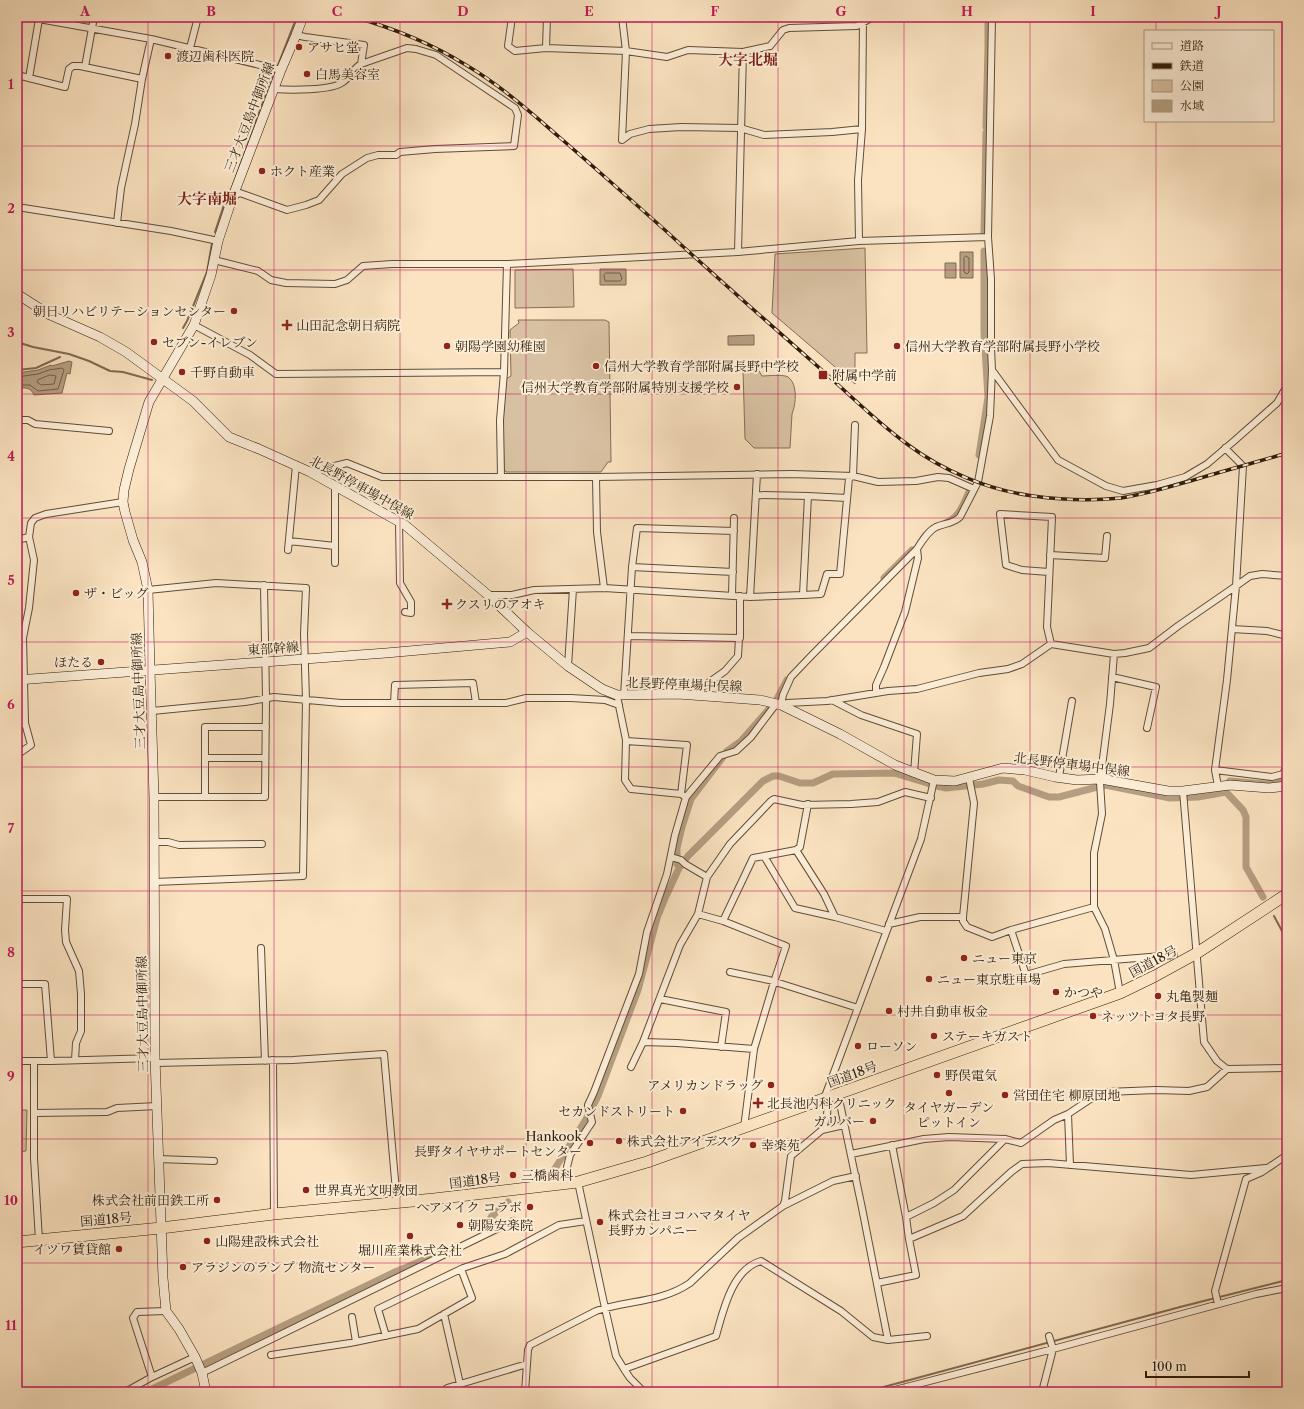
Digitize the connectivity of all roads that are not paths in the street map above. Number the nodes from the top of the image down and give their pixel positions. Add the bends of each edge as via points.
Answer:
1 (94, 17) edge
2 (198, 17) edge
3 (302, 17) edge
4 (512, 17) edge
5 (547, 17) edge
6 (622, 17) edge
7 (873, 17) edge
8 (992, 17) edge
9 (863, 20) edge
10 (92, 28) junction
11 (296, 35) junction
12 (151, 39) junction
13 (190, 48) junction
14 (546, 48) junction
15 (626, 51) junction
16 (743, 52) junction
17 (361, 64) junction
18 (85, 67) junction
19 (280, 70) junction
20 (17, 75) edge
21 (29, 78) junction
22 (142, 79) junction
23 (274, 88) junction
24 (740, 128) junction
25 (862, 129) junction
26 (232, 196) junction
27 (17, 207) edge
28 (117, 223) junction
29 (988, 237) junction
30 (218, 241) junction
31 (860, 241) junction
32 (738, 252) junction
33 (214, 260) junction
34 (507, 264) junction
35 (17, 294) edge
36 (194, 325) junction
37 (992, 370) junction
38 (504, 372) junction
39 (164, 379) junction
40 (1287, 386) edge
41 (17, 420) edge
42 (855, 425) dead end
43 (109, 431) dead end
44 (1225, 448) junction
45 (296, 465) junction
46 (310, 472) junction
47 (757, 474) junction
48 (853, 476) junction
49 (501, 477) junction
50 (596, 477) junction
51 (335, 486) junction
52 (974, 489) junction
53 (757, 495) junction
54 (808, 496) junction
55 (847, 498) junction
56 (123, 502) junction
57 (734, 518) dead end
58 (400, 521) junction
59 (734, 531) junction
60 (1107, 536) dead end
61 (29, 537) junction
62 (17, 540) edge
63 (289, 541) junction
64 (335, 546) junction
65 (917, 548) junction
66 (288, 550) dead end
67 (1050, 555) junction
68 (336, 563) dead end
69 (632, 567) junction
70 (733, 572) junction
71 (1049, 572) junction
72 (1287, 576) edge
73 (264, 585) junction
74 (1236, 586) junction
75 (604, 588) junction
76 (573, 589) junction
77 (148, 590) junction
78 (631, 590) junction
79 (488, 595) junction
80 (732, 595) junction
81 (802, 595) junction
82 (740, 596) junction
83 (750, 597) junction
84 (405, 612) dead end
85 (1232, 629) junction
86 (527, 632) junction
87 (628, 636) junction
88 (1287, 636) edge
89 (739, 638) junction
90 (1051, 644) junction
91 (1114, 654) junction
92 (305, 659) junction
93 (265, 662) junction
94 (568, 666) junction
95 (150, 670) junction
96 (1112, 678) junction
97 (20, 680) edge
98 (876, 693) junction
99 (620, 695) junction
100 (701, 696) junction
101 (266, 698) junction
102 (306, 700) junction
103 (832, 700) junction
104 (1072, 701) dead end
105 (394, 703) junction
106 (476, 703) junction
107 (619, 705) junction
108 (779, 705) junction
109 (152, 711) junction
110 (25, 723) junction
111 (17, 726) edge
112 (266, 727) junction
113 (1147, 728) dead end
114 (626, 741) junction
115 (17, 755) edge
116 (206, 758) junction
117 (265, 758) junction
118 (1287, 766) edge
119 (1215, 770) junction
120 (914, 773) junction
121 (1059, 777) junction
122 (1100, 781) junction
123 (970, 782) junction
124 (934, 784) junction
125 (1218, 786) junction
126 (1287, 786) edge
127 (1183, 793) junction
128 (205, 796) junction
129 (684, 796) junction
130 (154, 797) junction
131 (931, 798) junction
132 (808, 804) junction
133 (154, 842) junction
134 (262, 844) dead end
135 (796, 850) junction
136 (764, 856) junction
137 (678, 860) junction
138 (707, 877) junction
139 (154, 882) junction
140 (1287, 894) edge
141 (17, 899) edge
142 (1094, 907) junction
143 (698, 914) junction
144 (835, 917) junction
145 (963, 917) junction
146 (723, 921) junction
147 (889, 924) junction
148 (1011, 930) junction
149 (886, 931) junction
150 (261, 948) dead end
151 (1197, 954) junction
152 (1174, 955) dead end
153 (1114, 960) junction
154 (730, 972) dead end
155 (774, 982) junction
156 (17, 984) edge
157 (1120, 993) junction
158 (660, 999) junction
159 (858, 1008) junction
160 (643, 1042) junction
161 (721, 1047) junction
162 (754, 1049) junction
163 (75, 1060) junction
164 (273, 1060) junction
165 (17, 1061) edge
166 (51, 1061) junction
167 (155, 1061) junction
168 (265, 1061) junction
169 (34, 1062) junction
170 (632, 1067) dead end
171 (1287, 1068) edge
172 (1227, 1069) junction
173 (830, 1097) junction
174 (156, 1106) junction
175 (34, 1113) junction
176 (1068, 1114) junction
177 (844, 1125) junction
178 (744, 1128) junction
179 (822, 1130) junction
180 (1005, 1139) junction
181 (892, 1145) junction
182 (851, 1154) junction
183 (1287, 1155) edge
184 (158, 1159) junction
185 (214, 1161) dead end
186 (1070, 1165) junction
187 (1266, 1168) junction
188 (856, 1176) junction
189 (574, 1182) junction
190 (397, 1203) junction
191 (782, 1206) junction
192 (274, 1214) junction
193 (906, 1217) junction
194 (513, 1222) dead end
195 (586, 1222) junction
196 (161, 1228) junction
197 (909, 1239) junction
198 (39, 1240) junction
199 (17, 1242) edge
200 (461, 1269) junction
201 (878, 1283) junction
202 (1287, 1288) edge
203 (1218, 1302) junction
204 (605, 1308) junction
205 (166, 1311) junction
206 (444, 1314) junction
207 (352, 1317) dead end
208 (386, 1336) junction
209 (926, 1336) dead end
210 (1049, 1336) dead end
211 (888, 1340) junction
212 (356, 1342) junction
213 (1053, 1347) junction
214 (271, 1355) dead end
215 (195, 1357) junction
216 (527, 1364) junction
217 (624, 1369) junction
218 (202, 1373) junction
219 (152, 1377) junction
220 (460, 1384) junction
221 (125, 1392) edge
222 (206, 1392) edge
223 (443, 1392) edge
224 (525, 1392) edge
225 (644, 1392) edge
226 (887, 1392) edge
227 (1042, 1392) edge

1 - 10 street
2 - 13 street
3 - 11 main road, 三才大豆島中御所線
4 - 14 street via 508,46 515,51
5 - 14 street
6 - 15 street
7 - 9 street
8 - 29 street
9 - 16 street via 857,26 789,28 783,30 770,46
9 - 25 street
10 - 12 street
10 - 18 street
10 - 21 street via 39,19
11 - 17 street via 364,45
11 - 19 main road, 三才大豆島中御所線
12 - 13 street
12 - 22 street
13 - 19 street
14 - 15 street
15 - 16 street via 666,56 688,50
15 - 24 street via 622,140 630,134 649,129 680,126
16 - 24 street
17 - 23 street via 336,86 293,90
17 - 26 street via 407,48 436,55 515,108 518,115 514,146 435,149 378,155 368,158 342,174 319,200 287,210 240,193
18 - 21 street via 73,66 69,69 65,87
18 - 22 street
19 - 23 main road, 三才大豆島中御所線
20 - 21 street
22 - 28 street via 121,188
23 - 26 main road, 三才大豆島中御所線
24 - 25 street via 764,135
24 - 32 street
25 - 31 street via 858,180
26 - 30 main road, 三才大豆島中御所線
27 - 28 street
28 - 30 street
29 - 31 street
29 - 37 street
30 - 33 main road, 三才大豆島中御所線
31 - 32 street
32 - 34 street
33 - 34 street via 258,271 271,280 286,283 335,284 346,280 363,266
33 - 36 main road, 三才大豆島中御所線
34 - 38 street
35 - 39 main road, 北長野停車場中俣線 via 50,315 100,337 126,352
36 - 38 street via 250,356 276,374
36 - 39 main road, 三才大豆島中御所線
37 - 44 street via 1058,460 1106,486 1123,491 1185,477 1207,464
37 - 52 street via 990,416 978,482
38 - 49 street via 500,420
39 - 45 main road, 北長野停車場中俣線 via 193,401 229,437
39 - 56 main road, 三才大豆島中御所線 via 149,402 129,470
40 - 44 street via 1277,403
41 - 43 street
42 - 48 street
44 - 74 street via 1243,466
45 - 46 main road, 北長野停車場中俣線
45 - 63 street
46 - 49 street via 346,463 382,477
46 - 51 main road, 北長野停車場中俣線
47 - 48 street
47 - 50 street
47 - 53 street
48 - 52 street via 878,482 916,482 938,477 949,478
48 - 55 street via 848,478
49 - 50 street
50 - 75 street via 597,532
51 - 58 main road, 北長野停車場中俣線
51 - 64 street
52 - 65 street via 960,517 927,534
53 - 54 street
53 - 83 street
54 - 55 street
54 - 81 street
55 - 81 street via 840,574 827,574 821,594
56 - 61 street via 35,518 30,523
56 - 77 main road, 三才大豆島中御所線
57 - 59 street
58 - 79 main road, 北長野停車場中俣線
58 - 84 street via 400,583 411,602 411,613
59 - 69 street via 637,528
59 - 70 street
60 - 67 street via 1105,558
61 - 62 street
61 - 97 street via 34,560
63 - 64 street
63 - 66 street
64 - 68 street
65 - 98 street via 918,558 905,612 876,685
65 - 108 street via 791,677
67 - 71 street
67 - 71 street via 1052,517 1000,514 1006,565 1022,570
69 - 70 street
69 - 78 street
70 - 80 street
71 - 90 street via 1047,627
72 - 74 street via 1250,576
73 - 77 street via 216,583
73 - 92 street via 306,588
73 - 93 street
74 - 85 street
74 - 91 street via 1149,648
75 - 76 street
75 - 78 street
76 - 79 street
76 - 94 street
77 - 95 main road, 三才大豆島中御所線
78 - 80 street
78 - 87 street
79 - 86 main road, 北長野停車場中俣線
80 - 82 street
81 - 83 street
82 - 83 street
82 - 89 street
85 - 88 street via 1267,631
85 - 119 street
86 - 92 main road, 東部幹線 via 510,642
86 - 94 main road, 北長野停車場中俣線
87 - 89 street
87 - 99 street
89 - 100 street via 738,656 725,670 701,688
90 - 91 street
90 - 98 street via 1022,664 1008,669 979,673 918,689
91 - 96 street
92 - 93 main road, 東部幹線
92 - 102 street
93 - 95 main road, 東部幹線
93 - 101 street
94 - 99 main road, 北長野停車場中俣線 via 602,689
95 - 97 main road, 東部幹線
95 - 109 main road, 三才大豆島中御所線
96 - 113 street via 1156,687
96 - 122 street
97 - 110 street
98 - 103 street
99 - 100 main road, 北長野停車場中俣線
99 - 107 street
100 - 108 main road, 北長野停車場中俣線 via 760,700
101 - 102 street
101 - 109 street
101 - 112 street
102 - 105 street
102 - 139 street via 303,876
103 - 108 street
103 - 120 street via 861,716 918,734
104 - 121 street
105 - 106 street
105 - 106 street via 395,685 473,683
106 - 107 street via 506,703 526,698 563,698 605,700
107 - 114 street
108 - 120 main road, 北長野停車場中俣線
108 - 129 street via 741,746 731,753 720,756
109 - 130 main road, 三才大豆島中御所線
110 - 111 street
110 - 115 street via 31,745
112 - 116 street via 205,727
112 - 117 street
114 - 129 street via 625,780 632,789
114 - 129 street via 687,745
116 - 117 street
116 - 128 street
117 - 128 street via 265,797
118 - 119 street via 1284,774 1272,777
119 - 125 street
120 - 124 main road, 北長野停車場中俣線
121 - 122 main road, 北長野停車場中俣線
121 - 123 main road, 北長野停車場中俣線 via 1003,768
122 - 127 main road, 北長野停車場中俣線
122 - 142 street via 1102,814 1094,853
123 - 124 main road, 北長野停車場中俣線
123 - 145 street via 974,802
124 - 131 street
125 - 126 main road, 北長野停車場中俣線
125 - 127 main road, 北長野停車場中俣線
127 - 151 street
128 - 130 street
129 - 137 street via 675,835
130 - 133 main road, 三才大豆島中御所線
131 - 132 street via 905,792 878,802
131 - 147 street via 921,839
132 - 135 street via 800,847
132 - 138 street via 771,801 730,844
133 - 134 street via 179,845
133 - 139 main road, 三才大豆島中御所線
135 - 136 street
135 - 144 street via 824,894
136 - 144 street via 795,908
136 - 146 street via 753,858
137 - 138 street
137 - 189 street via 667,874 647,932 639,974 588,1105 592,1122 570,1155 567,1167
138 - 143 street
139 - 167 main road, 三才大豆島中御所線
140 - 151 highway, 国道18号
141 - 163 street via 67,899 66,942 79,970 81,994 81,1031 76,1043
142 - 148 street
142 - 153 street via 1105,929
143 - 146 street
143 - 158 street via 680,945
144 - 149 street
145 - 147 street via 920,917
145 - 148 street via 967,927 992,937
146 - 155 street via 786,946
147 - 149 street
148 - 153 street via 1026,975 1064,964
149 - 159 street
150 - 168 street
151 - 157 highway, 国道18号
151 - 172 street via 1204,1042 1217,1061
152 - 153 street
153 - 157 street
154 - 155 street
155 - 159 street
155 - 162 street
156 - 166 street via 45,984
157 - 173 highway, 国道18号
158 - 160 street
158 - 161 street via 726,1012
159 - 173 street
160 - 161 street
160 - 170 street
161 - 162 street
162 - 178 street
163 - 166 street
163 - 167 street
164 - 168 street
164 - 190 street via 384,1054
164 - 192 street
165 - 169 street
166 - 169 street
167 - 168 street
167 - 174 main road, 三才大豆島中御所線
169 - 175 street
171 - 172 street
172 - 176 street via 1207,1087 1189,1091 1106,1092
173 - 177 street
173 - 178 highway, 国道18号
173 - 179 street
174 - 175 street via 117,1108 107,1112
174 - 184 main road, 三才大豆島中御所線
175 - 198 street
176 - 180 street via 1054,1120 1021,1143
176 - 186 street
177 - 179 street
177 - 182 street
178 - 189 highway, 国道18号 via 647,1162
179 - 191 street via 791,1156 785,1201
180 - 181 street via 924,1139
180 - 193 street via 954,1190
181 - 182 street
181 - 193 street
182 - 188 street
183 - 187 street
184 - 185 street
184 - 196 main road, 三才大豆島中御所線
186 - 187 street via 1191,1176
186 - 197 street via 1022,1164 963,1216
187 - 203 street via 1246,1179 1215,1291
188 - 191 street via 833,1181
188 - 201 street
189 - 190 highway, 国道18号
189 - 195 street
190 - 192 highway, 国道18号
191 - 204 street via 738,1238 684,1287 666,1295
192 - 196 highway, 国道18号
193 - 197 street
194 - 218 street
195 - 200 street via 559,1225 505,1254
195 - 204 street
196 - 198 highway, 国道18号
196 - 205 main road, 三才大豆島中御所線
197 - 201 street via 916,1275
198 - 199 highway, 国道18号
200 - 206 street via 472,1298
200 - 208 street via 378,1309
201 - 211 street
202 - 203 street
203 - 213 street
204 - 216 street via 530,1345
204 - 217 street via 616,1356
205 - 215 main road, 三才大豆島中御所線
205 - 219 street via 137,1312 133,1318
206 - 208 street via 418,1329
206 - 220 street
207 - 212 street
208 - 212 street
209 - 211 street
210 - 213 street
211 - 217 street via 873,1337 841,1311 761,1261 754,1263 742,1273 728,1296 716,1336
212 - 214 street
213 - 226 street
213 - 227 street
215 - 218 main road, 三才大豆島中御所線
215 - 219 street
216 - 220 street
216 - 224 street
217 - 225 street
218 - 222 main road, 三才大豆島中御所線
219 - 221 street
220 - 223 street

